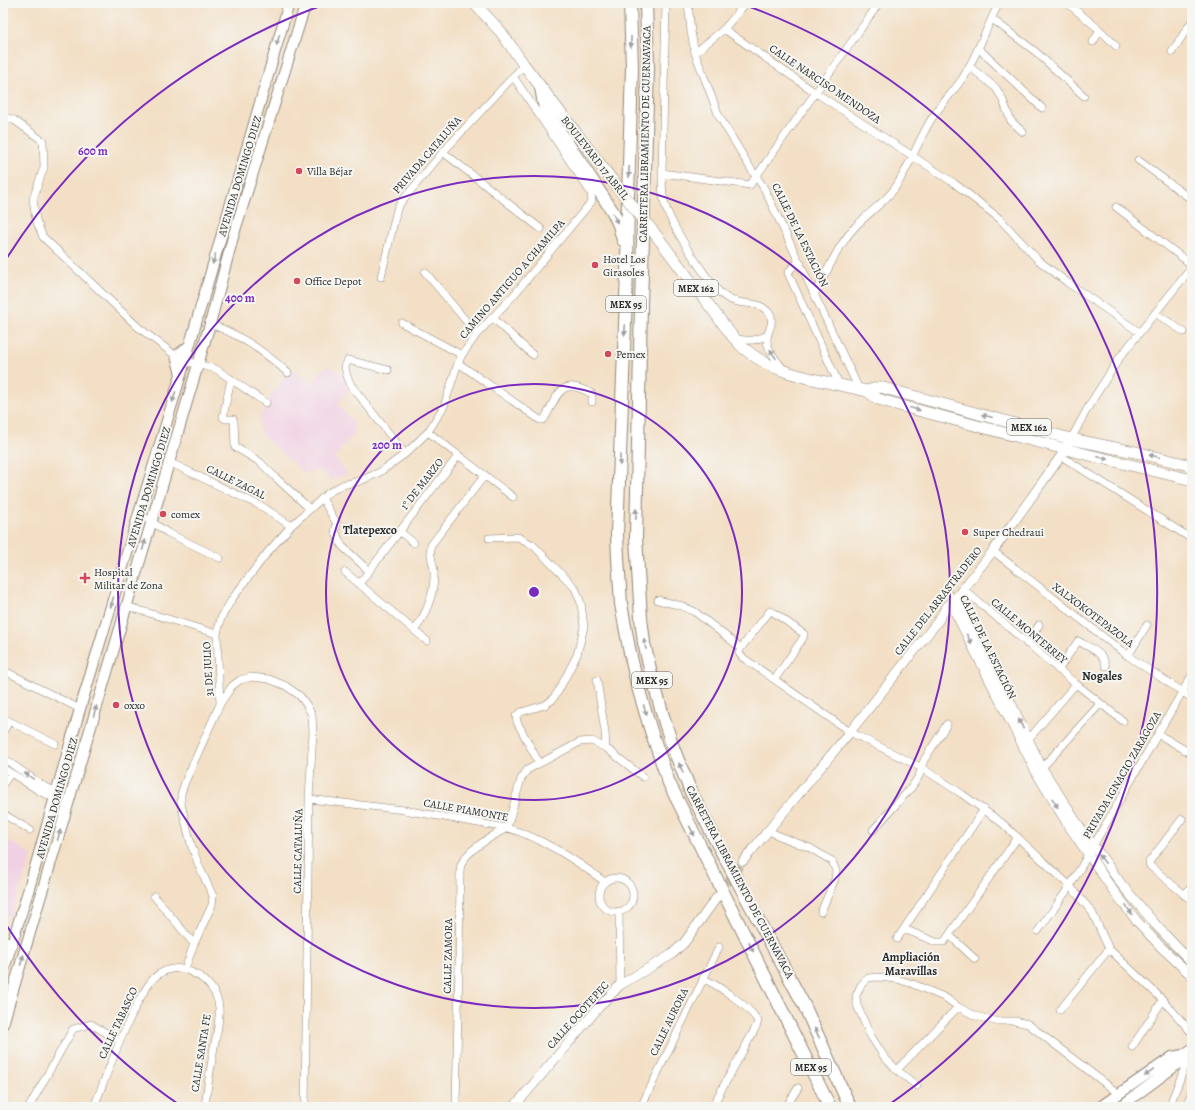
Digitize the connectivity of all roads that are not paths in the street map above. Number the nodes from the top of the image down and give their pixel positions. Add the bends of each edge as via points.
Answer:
1 (289, 3) edge
2 (306, 3) edge
3 (474, 3) edge
4 (630, 3) edge
5 (646, 3) edge
6 (666, 3) edge
7 (688, 3) edge
8 (746, 3) edge
9 (879, 3) edge
10 (998, 3) edge
11 (1067, 3) edge
12 (992, 19) junction
13 (1192, 21) edge
14 (724, 29) junction
15 (1100, 30) junction
16 (1093, 42) dead end
17 (1116, 46) dead end
18 (978, 48) junction
19 (1172, 52) dead end
20 (695, 53) junction
21 (524, 65) junction
22 (969, 66) junction
23 (513, 76) junction
24 (541, 88) junction
25 (816, 93) junction
26 (1084, 96) dead end
27 (1042, 108) dead end
28 (3, 117) edge
29 (1023, 132) dead end
30 (443, 152) junction
31 (913, 156) junction
32 (1138, 160) dead end
33 (662, 173) junction
34 (756, 176) junction
35 (1192, 200) edge
36 (1116, 207) dead end
37 (541, 229) dead end
38 (801, 264) junction
39 (1192, 266) edge
40 (627, 271) junction
41 (425, 272) dead end
42 (382, 277) dead end
43 (815, 293) junction
44 (1155, 313) junction
45 (492, 317) junction
46 (402, 323) dead end
47 (210, 324) junction
48 (1139, 332) junction
49 (1184, 332) dead end
50 (477, 334) junction
51 (767, 335) junction
52 (733, 337) junction
53 (462, 355) junction
54 (533, 356) dead end
55 (181, 358) junction
56 (458, 363) junction
57 (198, 364) junction
58 (388, 370) dead end
59 (786, 372) junction
60 (288, 373) dead end
61 (231, 379) junction
62 (839, 384) junction
63 (863, 390) junction
64 (592, 402) dead end
65 (266, 403) dead end
66 (428, 432) junction
67 (1071, 439) junction
68 (1063, 452) junction
69 (405, 454) junction
70 (458, 456) junction
71 (169, 462) junction
72 (1192, 466) edge
73 (485, 475) junction
74 (1192, 480) edge
75 (513, 497) dead end
76 (322, 498) junction
77 (310, 509) junction
78 (138, 515) junction
79 (151, 521) junction
80 (291, 526) junction
81 (399, 531) junction
82 (489, 538) dead end
83 (1192, 539) edge
84 (414, 543) dead end
85 (993, 551) junction
86 (220, 558) dead end
87 (369, 571) junction
88 (345, 572) dead end
89 (359, 584) junction
90 (963, 589) junction
91 (658, 600) dead end
92 (954, 600) junction
93 (126, 606) junction
94 (1039, 625) dead end
95 (1147, 625) dead end
96 (415, 630) junction
97 (217, 634) junction
98 (426, 641) dead end
99 (1027, 644) junction
100 (741, 648) junction
101 (1128, 656) junction
102 (1106, 666) dead end
103 (3, 670) edge
104 (1058, 670) junction
105 (1192, 675) edge
106 (775, 679) junction
107 (597, 680) dead end
108 (1076, 684) junction
109 (88, 685) junction
110 (102, 689) junction
111 (1183, 692) junction
112 (1192, 698) edge
113 (220, 704) junction
114 (1100, 704) junction
115 (80, 709) junction
116 (6, 719) edge
117 (1123, 722) dead end
118 (947, 724) dead end
119 (3, 732) edge
120 (850, 732) junction
121 (1158, 734) junction
122 (1025, 742) junction
123 (55, 744) dead end
124 (606, 748) junction
125 (1192, 754) edge
126 (3, 758) edge
127 (539, 763) junction
128 (3, 768) edge
129 (922, 768) junction
130 (1042, 768) junction
131 (11, 773) junction
132 (643, 776) dead end
133 (3, 784) edge
134 (56, 795) junction
135 (309, 799) junction
136 (984, 808) junction
137 (3, 814) edge
138 (1182, 819) dead end
139 (507, 828) junction
140 (30, 830) dead end
141 (768, 830) junction
142 (873, 830) dead end
143 (1018, 838) junction
144 (1091, 851) junction
145 (743, 861) tunnel mouth
146 (605, 882) junction
147 (1070, 886) junction
148 (1192, 886) edge
149 (1184, 895) junction
150 (154, 896) dead end
151 (717, 897) tunnel mouth
152 (1192, 901) edge
153 (619, 912) junction
154 (820, 912) dead end
155 (904, 929) junction
156 (1038, 930) dead end
157 (949, 935) junction
158 (898, 939) dead end
159 (7, 940) edge
160 (194, 944) junction
161 (719, 947) dead end
162 (1109, 949) junction
163 (975, 959) dead end
164 (1192, 963) edge
165 (186, 969) junction
166 (3, 972) edge
167 (17, 976) junction
168 (1192, 976) edge
169 (703, 978) junction
170 (620, 985) junction
171 (1163, 1000) junction
172 (958, 1007) junction
173 (1060, 1010) dead end
174 (3, 1024) edge
175 (791, 1027) junction
176 (1192, 1033) edge
177 (120, 1041) junction
178 (1132, 1047) dead end
179 (1192, 1049) edge
180 (827, 1054) junction
181 (1183, 1055) junction
182 (897, 1070) junction
183 (917, 1086) dead end
184 (798, 1088) dead end
185 (1192, 1091) edge
186 (1119, 1094) junction
187 (29, 1107) edge
188 (94, 1107) edge
189 (205, 1107) edge
190 (305, 1107) edge
191 (456, 1107) edge
192 (514, 1107) edge
193 (641, 1107) edge
194 (712, 1107) edge
195 (786, 1107) edge
196 (821, 1107) edge
197 (830, 1107) edge
198 (850, 1107) edge
199 (858, 1107) edge
200 (1100, 1107) edge
201 (1120, 1107) edge
202 (1169, 1107) edge
203 (1186, 1107) edge

1 -> 55 main road, AVENIDA DOMINGO DIEZ via 189,346
2 - 47 main road, AVENIDA DOMINGO DIEZ via 236,228
3 - 21 main road, BOULEVARD 17 ABRIL / MEX 162 via 501,32
4 -> 40 highway, CARRETERA LIBRAMIENTO DE CUERNAVACA / MEX 95 via 632,68
180 -> 5 highway, CARRETERA LIBRAMIENTO DE CUERNAVACA / MEX 95 via 801,999 692,792 665,723 644,643 636,530 648,67
6 - 33 street
7 - 20 street, CALLE DE LA ESTACIÓN
8 - 14 street
9 - 25 street
10 - 12 street
11 - 15 street
12 - 18 street
12 - 26 street via 1036,52
13 - 19 street
14 - 20 street
14 - 25 street, CALLE NARCISO MENDOZA
15 - 16 street
15 - 17 street
18 - 22 street
18 - 27 street
20 - 34 street, CALLE DE LA ESTACIÓN via 719,116
21 - 23 street, PRIVADA CATALUÑA
21 - 24 main road, BOULEVARD 17 ABRIL / MEX 162
22 - 29 street via 996,88 1011,120
22 - 31 street via 929,123
23 - 30 street, PRIVADA CATALUÑA
23 - 45 street, CAMINO ANTIGUO A CHAMILPA via 591,193 592,201 513,296
24 -> 40 highway via 545,109 613,212 619,225
24 - 52 main road, BOULEVARD 17 ABRIL / MEX 162, bridge
25 - 31 street, CALLE NARCISO MENDOZA
25 - 34 street
28 - 55 street via 14,120 43,141 44,166 34,198 36,220 43,237 138,327
30 - 37 street
30 - 42 street, PRIVADA CATALUÑA via 397,209
31 - 43 street via 894,189 846,239
31 - 48 street, CALLE NARCISO MENDOZA via 954,183 1000,219 1038,260
32 - 35 street
33 - 34 street via 745,185 750,185
33 - 51 street via 664,201 670,219 706,276 725,297 762,305 771,315 771,327
34 - 38 street, CALLE DE LA ESTACIÓN
36 - 39 street
38 - 43 street, CALLE DE LA ESTACIÓN
38 - 62 street via 794,265 788,273
39 - 44 street, CALLE DEL ARRASTRADERO
40 -> 175 highway, CARRETERA LIBRAMIENTO DE CUERNAVACA / MEX 95 via 617,534 621,604 629,648 647,718 669,783
41 - 50 street
43 - 63 street, CALLE DE LA ESTACIÓN
44 - 48 street, CALLE DEL ARRASTRADERO
44 - 49 street
45 - 50 street, CAMINO ANTIGUO A CHAMILPA
45 - 54 street
46 - 53 street
47 - 57 main road, AVENIDA DOMINGO DIEZ
47 - 60 street via 229,331
48 - 67 street, CALLE DEL ARRASTRADERO via 1090,404
50 - 53 street, CAMINO ANTIGUO A CHAMILPA
51 - 52 street via 751,341
59 -> 51 street via 771,352
52 - 59 main road, BOULEVARD 17 ABRIL / MEX 162 via 746,350
53 - 56 street, CAMINO ANTIGUO A CHAMILPA
55 - 57 street
55 -> 78 main road, AVENIDA DOMINGO DIEZ via 181,374
56 - 64 street via 540,420 546,418 559,392 569,386 592,394
56 - 66 street, CAMINO ANTIGUO A CHAMILPA via 444,406
57 - 61 street via 216,369
57 - 71 main road, AVENIDA DOMINGO DIEZ
58 - 69 street via 348,360 345,368 346,376 357,394
59 - 62 main road, BOULEVARD 17 ABRIL / MEX 162
61 - 65 street
61 - 77 street via 223,417 234,421 235,447 260,462
62 - 63 main road, BOULEVARD 17 ABRIL / MEX 162
67 -> 63 main road, MEX 162 via 880,387
63 -> 68 main road, MEX 162 via 878,399
66 - 69 street, CAMINO ANTIGUO A CHAMILPA
66 - 70 street
67 - 68 street, CALLE DEL ARRASTRADERO
72 -> 67 main road, MEX 162
68 -> 74 main road, MEX 162
68 - 83 street
68 - 85 street, CALLE DEL ARRASTRADERO
69 - 76 street, CAMINO ANTIGUO A CHAMILPA via 380,472 360,481 342,485
70 - 73 street
70 - 81 street, 1° DE MARZO
71 - 79 main road, AVENIDA DOMINGO DIEZ
71 - 80 street, CALLE ZAGAL via 263,507
73 - 75 street
73 - 96 street via 431,546 434,584 429,604
76 - 77 street, CAMINO ANTIGUO A CHAMILPA
76 - 87 street via 337,524 335,531 342,546
77 - 80 street, CAMINO ANTIGUO A CHAMILPA
78 - 79 street
78 -> 109 main road, AVENIDA DOMINGO DIEZ
79 - 86 street via 168,533
93 -> 79 main road, AVENIDA DOMINGO DIEZ
80 - 97 street, CAMINO ANTIGUO A CHAMILPA via 232,599 221,618
81 - 84 street
81 - 87 street, 1° DE MARZO
82 - 127 street via 518,538 533,545 574,588 581,603 584,627 579,648 559,690 545,705 520,712 516,716 516,722
85 - 90 street, CALLE DEL ARRASTRADERO
85 - 101 street, XALXOKOTEPAZOLA
87 - 89 street, 1° DE MARZO
88 - 89 street
89 - 96 street
90 - 92 street, CALLE DEL ARRASTRADERO
90 - 99 street, CALLE MONTERREY
91 - 100 street via 695,612
92 - 120 street, CALLE DEL ARRASTRADERO
92 - 122 street, CALLE DE LA ESTACIÓN
93 - 97 street
93 - 110 main road, AVENIDA DOMINGO DIEZ
94 - 99 street
95 - 101 street
96 - 98 street
97 - 113 street, 31 DE JULIO
99 - 104 street, CALLE MONTERREY
100 - 106 street via 739,654 742,657
100 - 106 street via 770,611 802,632 803,638
101 - 111 street, XALXOKOTEPAZOLA
102 - 104 street via 1104,658 1098,652 1078,641
103 - 115 street
104 - 108 street, CALLE MONTERREY
105 - 111 street, PRIVADA IGNACIO ZARAGOZA
106 - 120 street
107 - 124 street
108 - 114 street, CALLE MONTERREY
108 - 122 street
109 - 110 main road
109 - 115 main road, AVENIDA DOMINGO DIEZ
167 -> 110 main road, AVENIDA DOMINGO DIEZ
111 - 112 street, XALXOKOTEPAZOLA
111 - 121 street, PRIVADA IGNACIO ZARAGOZA
113 - 135 street, CALLE CATALUÑA via 232,686 251,677 269,679 286,686 300,696 312,715
113 - 160 street via 181,794 180,804 191,844 213,896 212,905
114 - 117 street, CALLE MONTERREY
114 - 130 street
115 - 134 main road, AVENIDA DOMINGO DIEZ
116 - 119 street
116 - 123 street
118 - 129 street via 924,760
120 - 129 street
120 - 141 street, CALLE DEL ARRASTRADERO
121 - 125 street
121 - 144 street, PRIVADA IGNACIO ZARAGOZA
122 - 130 street, CALLE DE LA ESTACIÓN
122 -> 144 street, CALLE DE LA ESTACIÓN via 1037,774 1068,825
124 - 127 street via 592,741 580,742
124 - 132 street
134 -> 126 street
127 - 139 street via 527,770 521,779
128 - 131 street
129 - 136 street
129 - 142 street via 911,788
130 - 144 street, CALLE DE LA ESTACIÓN
131 - 133 street
131 - 134 street via 41,792
134 - 159 main road, AVENIDA DOMINGO DIEZ via 30,885
135 - 139 street, CALLE PIAMONTE via 404,810
135 - 190 street, CALLE CATALUÑA
136 - 143 street
136 - 155 street
137 - 140 street
138 - 149 street via 1149,862 1150,866
139 - 146 street, CALLE PIAMONTE via 572,858
139 - 191 street, CALLE ZAMORA via 479,846 461,865
141 - 145 street, CALLE DEL ARRASTRADERO
141 - 154 street via 810,848 832,861 836,871 835,879
143 - 147 street
143 - 157 street
144 - 147 street, PRIVADA IGNACIO ZARAGOZA
164 -> 144 street, CALLE DE LA ESTACIÓN
144 -> 168 street, CALLE DE LA ESTACIÓN via 1136,920 1161,948
146 - 153 street via 599,893 602,905
146 - 153 street via 610,879 622,879 628,882 631,888 632,900
147 - 156 street, PRIVADA IGNACIO ZARAGOZA
147 - 162 street via 1092,912
148 - 149 street
149 - 152 street
150 - 160 street
151 - 170 street, CALLE OCOTEPEC via 684,943 671,955
153 - 170 street
155 - 157 street via 936,942 944,942
155 - 158 street
157 - 163 street
159 - 166 main road, AVENIDA DOMINGO DIEZ
160 - 165 street
161 - 169 street, CALLE AURORA
162 - 171 street
162 - 173 street
165 - 177 street, CALLE TABASCO via 173,968 158,974 146,987
165 - 189 street, CALLE SANTA FE via 209,985 216,994 219,1008 219,1024
166 - 167 street
167 - 174 main road, AVENIDA DOMINGO DIEZ
169 - 193 street, CALLE AURORA
169 - 194 street via 737,1001 758,1021
170 - 192 street, CALLE OCOTEPEC
171 - 176 street
171 - 178 street
172 - 182 street
172 - 182 street via 946,998 897,978 868,978 861,985 856,996 857,1005 870,1035 885,1058
172 - 186 street via 976,1016 995,1021 1028,1024
175 - 196 highway via 798,1053
175 - 197 highway, CARRETERA LIBRAMIENTO DE CUERNAVACA / MEX 95
177 - 187 street via 91,1024 74,1029
177 - 188 street, CALLE TABASCO
179 - 181 main road
179 - 202 street
180 - 198 highway, CARRETERA LIBRAMIENTO DE CUERNAVACA / MEX 95
180 - 199 highway
181 -> 186 main road via 1172,1057
181 - 201 main road via 1178,1064
182 - 183 street
184 - 195 street
185 - 203 street
186 - 200 main road

